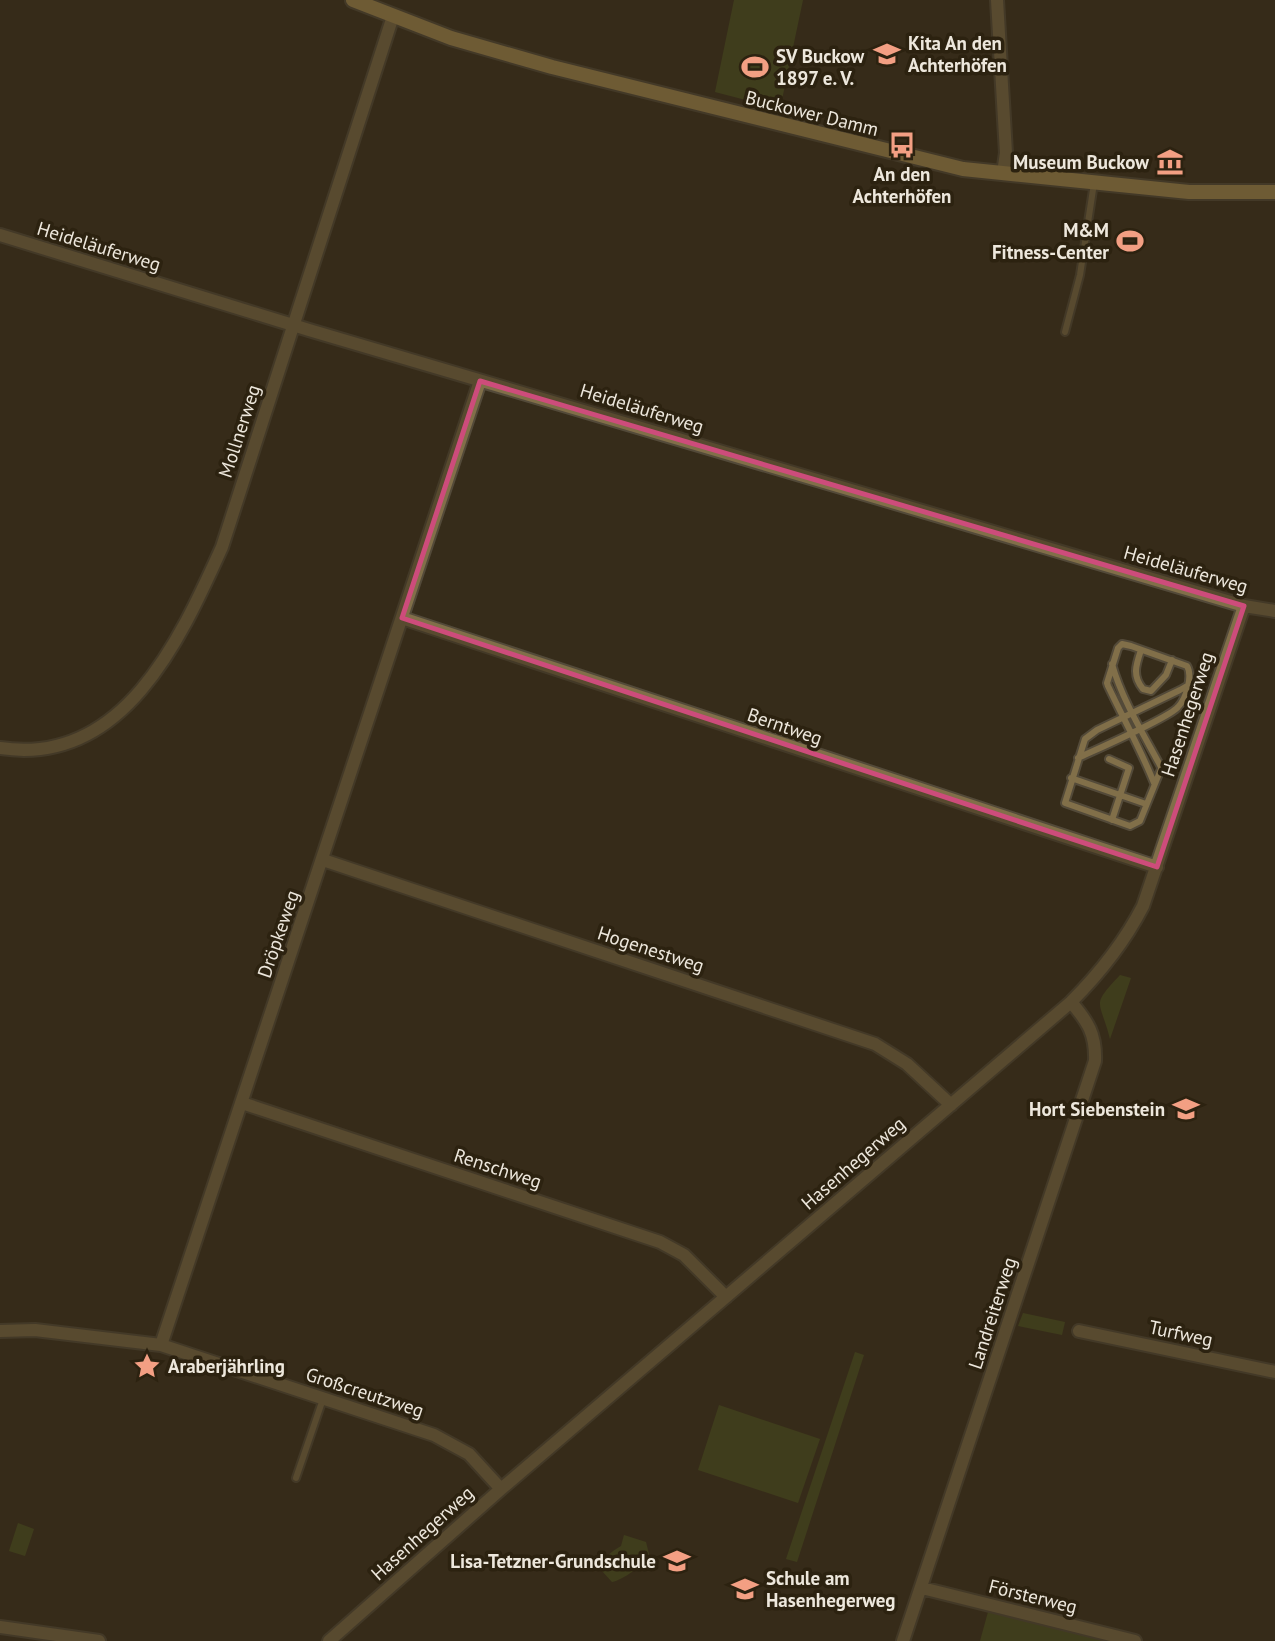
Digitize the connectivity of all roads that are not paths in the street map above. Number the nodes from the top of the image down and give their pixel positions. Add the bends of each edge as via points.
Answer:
1 (352, 0) edge
2 (997, 0) edge
3 (393, 16) junction
4 (1003, 173) junction
5 (1094, 183) junction
6 (1275, 192) edge
7 (0, 235) edge
8 (293, 325) junction
9 (1065, 332) dead end
10 (480, 381) junction
11 (1244, 606) junction
12 (1275, 611) edge
13 (402, 618) junction
14 (1141, 650) junction
15 (1172, 660) junction
16 (1112, 664) junction
17 (1187, 686) junction
18 (1133, 712) junction
19 (1123, 718) junction
20 (1140, 727) junction
21 (1130, 732) junction
22 (0, 748) edge
23 (1078, 758) junction
24 (1109, 759) dead end
25 (1072, 775) junction
26 (1154, 783) junction
27 (1121, 795) junction
28 (1146, 804) junction
29 (1112, 820) junction
30 (323, 860) junction
31 (1157, 867) junction
32 (1071, 1002) junction
33 (242, 1103) junction
34 (951, 1105) junction
35 (726, 1297) junction
36 (0, 1331) edge
37 (1079, 1331) dead end
38 (161, 1345) junction
39 (1275, 1372) edge
40 (323, 1399) junction
41 (296, 1478) dead end
42 (501, 1489) junction
43 (922, 1588) junction
44 (0, 1628) edge
45 (99, 1641) edge
46 (329, 1641) edge
47 (904, 1641) edge
48 (1135, 1641) edge

1 - 3 main road, Buckower Damm
2 - 4 street via 1006,153
3 - 4 main road, Buckower Damm via 589,77 900,155
3 - 8 street, Mollnerweg
4 - 5 main road, Buckower Damm
5 - 6 main road, Buckower Damm via 1189,192
5 - 9 lane via 1080,275
7 - 8 street, Heideläuferweg
8 - 10 street, Heideläuferweg
8 - 22 street, Mollnerweg via 222,547 199,598 161,662 116,716 84,738 41,750
10 - 11 street, Heideläuferweg
10 - 13 street, Dröpkeweg
11 - 12 street, Heideläuferweg
11 - 31 street, Hasenhegerweg
13 - 30 street, Dröpkeweg
13 - 31 street, Berntweg
14 - 15 lane
14 - 15 lane via 1135,668 1136,681 1143,689 1151,691 1158,686
14 - 16 lane via 1122,644
15 - 17 lane via 1189,668
16 - 18 lane
16 - 19 lane via 1107,681
17 - 18 lane
17 - 20 lane via 1176,710
18 - 19 lane
18 - 20 lane
19 - 21 lane
19 - 23 lane via 1085,740
20 - 21 lane
20 - 26 lane via 1161,767
21 - 23 lane
21 - 26 lane
23 - 25 lane
24 - 27 lane via 1129,768
25 - 27 lane
25 - 29 lane via 1067,804
26 - 28 lane
27 - 28 lane
27 - 29 lane
28 - 29 lane via 1134,826
30 - 33 street, Dröpkeweg
30 - 34 street, Hogenestweg via 875,1045 907,1064
31 - 32 street, Hasenhegerweg via 1126,939
32 - 34 street, Hasenhegerweg
32 - 43 street, Landreiterweg via 1091,1025 1095,1061
33 - 35 street, Renschweg via 660,1242 684,1255
33 - 38 street, Dröpkeweg
34 - 35 street, Hasenhegerweg
35 - 42 street, Hasenhegerweg
36 - 38 street via 35,1330
37 - 39 street, Turfweg
38 - 40 street, Großcreutzweg
40 - 41 lane
40 - 42 street, Großcreutzweg via 451,1443 469,1454
42 - 46 street, Hasenhegerweg
43 - 47 street, Landreiterweg
43 - 48 street, Försterweg
44 - 45 street

